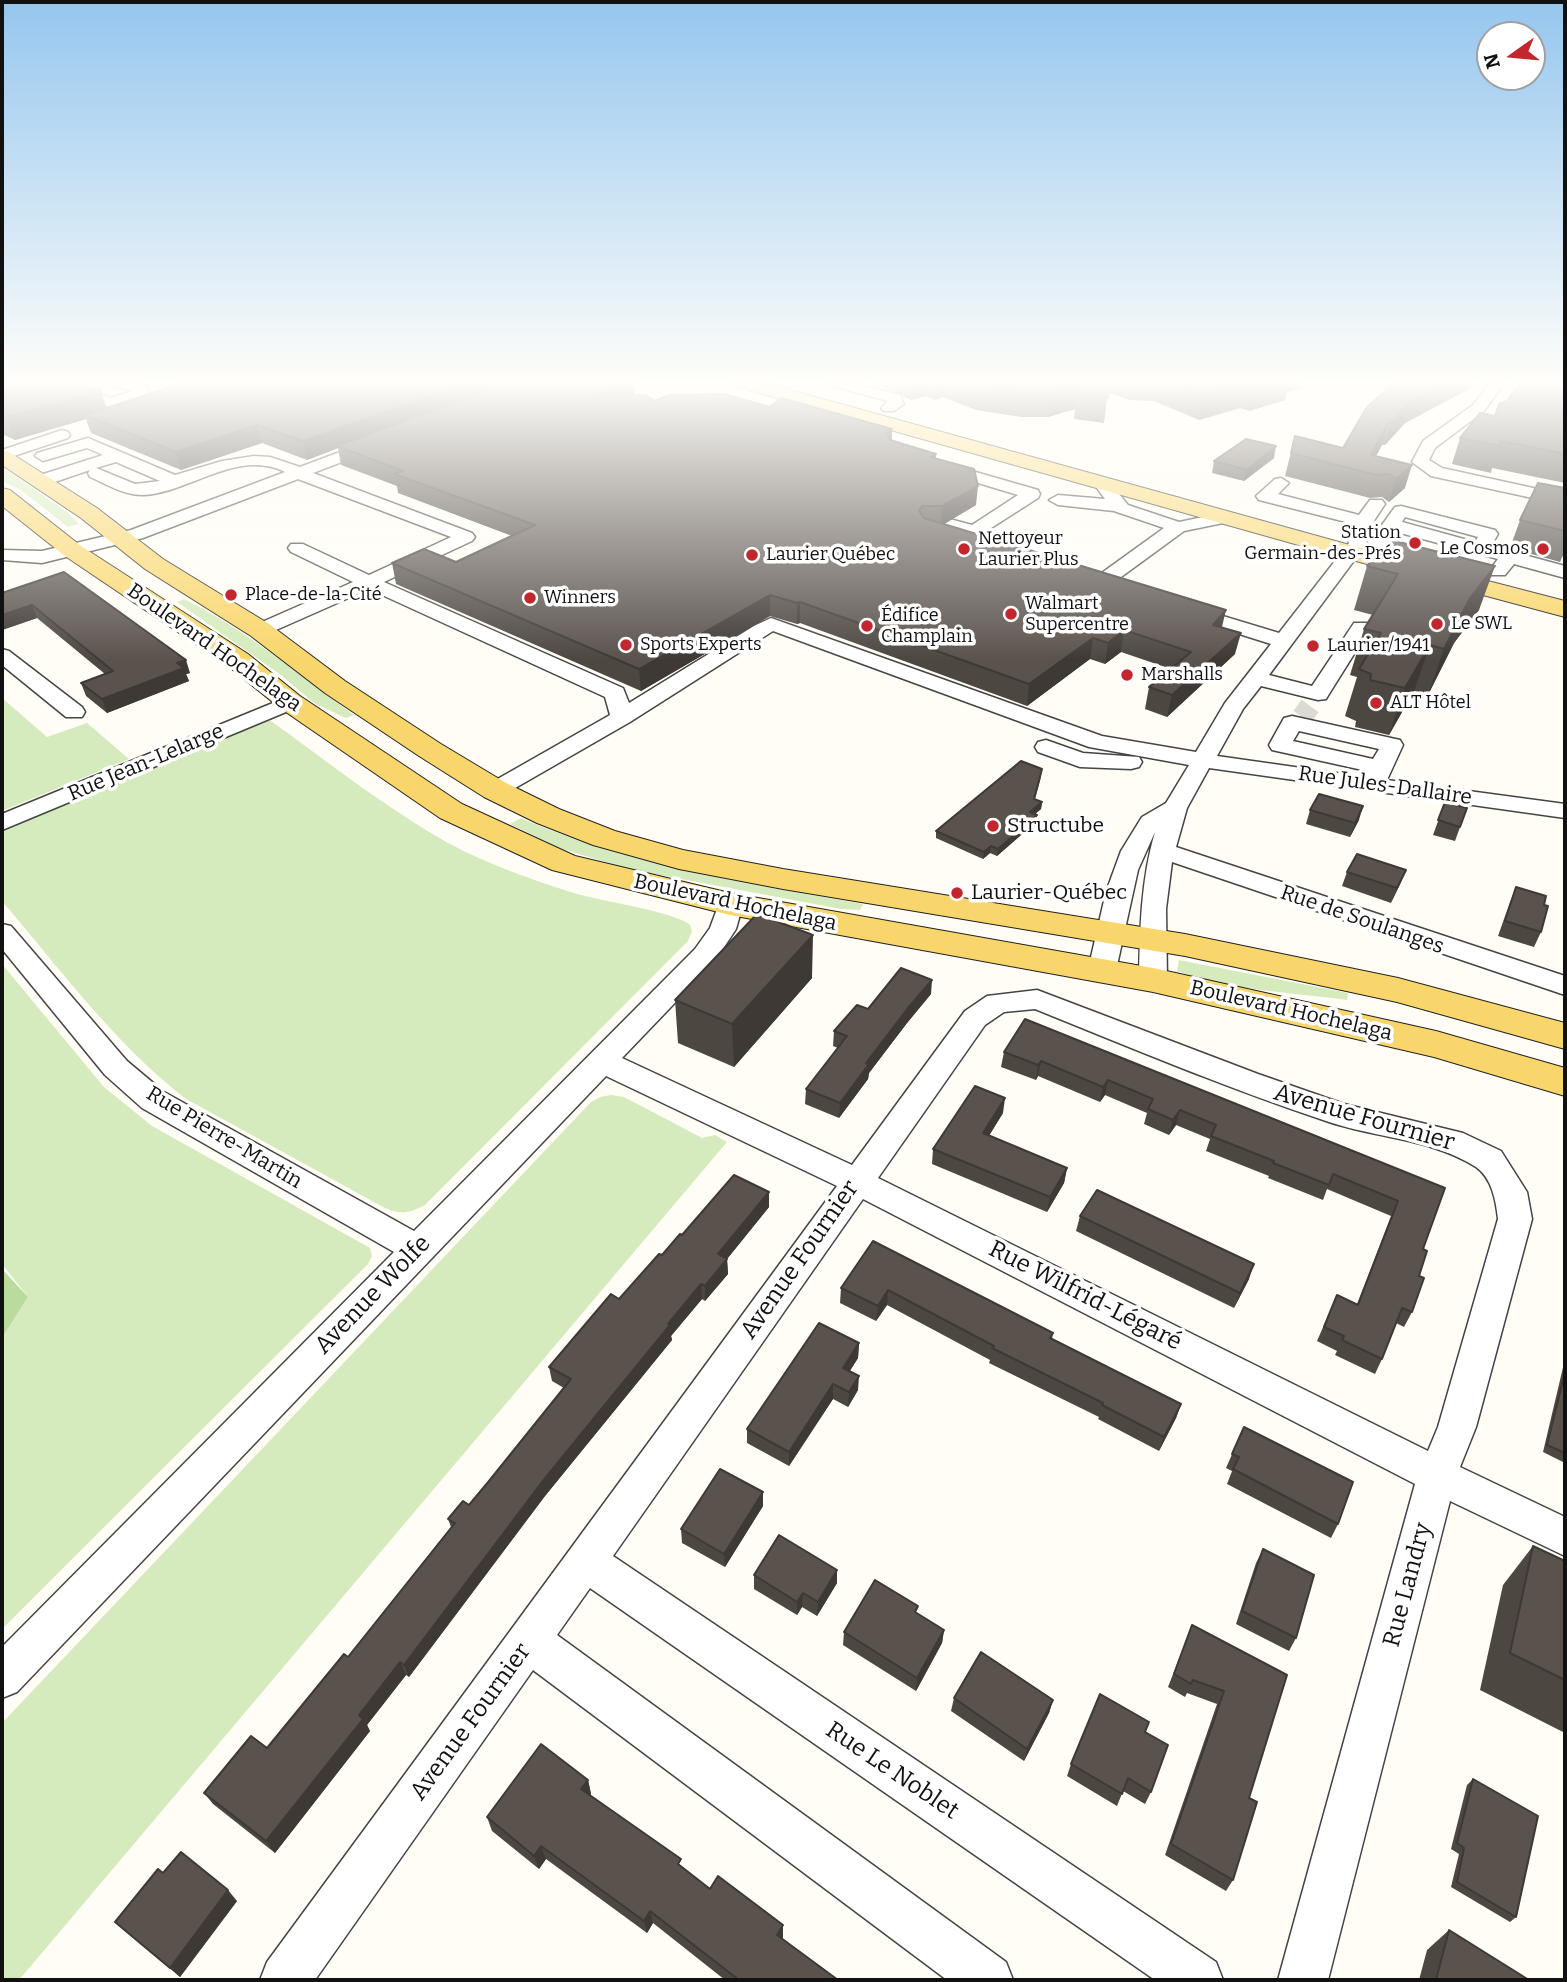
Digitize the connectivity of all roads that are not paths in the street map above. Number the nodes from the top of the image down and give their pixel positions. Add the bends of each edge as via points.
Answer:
1 (32, 475) edge
2 (62, 475) edge
3 (102, 475) edge
4 (156, 475) edge
5 (197, 475) edge
6 (296, 475) edge
7 (316, 475) edge
8 (323, 475) edge
9 (970, 475) edge
10 (1072, 475) edge
11 (1135, 475) edge
12 (1453, 475) edge
13 (43, 483) junction
14 (1281, 483) dead end
15 (1102, 484) junction
16 (177, 486) junction
17 (202, 487) dead end
18 (370, 489) dead end
19 (975, 494) edge
20 (2, 495) edge
21 (1058, 500) dead end
22 (1565, 500) edge
23 (1376, 504) dead end
24 (1014, 506) junction
25 (1120, 506) junction
26 (965, 512) edge
27 (1227, 517) junction
28 (992, 520) junction
29 (938, 527) edge
30 (1178, 527) junction
31 (967, 536) junction
32 (1356, 536) junction
33 (119, 539) junction
34 (1019, 545) edge
35 (297, 548) dead end
36 (1480, 549) dead end
37 (73, 551) junction
38 (2, 555) edge
39 (1033, 563) edge
40 (1503, 565) junction
41 (1565, 572) edge
42 (369, 582) junction
43 (1565, 592) edge
44 (1126, 593) edge
45 (1164, 604) edge
46 (1565, 609) edge
47 (1361, 627) dead end
48 (260, 630) junction
49 (1284, 641) junction
50 (2, 655) edge
51 (1256, 678) junction
52 (290, 702) junction
53 (1307, 710) junction
54 (74, 712) dead end
55 (622, 717) junction
56 (1134, 749) junction
57 (1201, 766) junction
58 (1377, 776) junction
59 (495, 790) junction
60 (1175, 808) junction
61 (451, 811) junction
62 (1565, 811) edge
63 (2, 823) edge
64 (1161, 850) junction
65 (730, 904) junction
66 (2, 932) edge
67 (1110, 933) junction
68 (1154, 939) junction
69 (1102, 970) junction
70 (1153, 980) junction
71 (1565, 986) edge
72 (1565, 1036) edge
73 (601, 1061) junction
74 (1565, 1080) edge
75 (856, 1181) junction
76 (1511, 1192) joint
77 (417, 1249) junction
78 (1437, 1475) junction
79 (1565, 1536) edge
80 (585, 1562) junction
81 (529, 1642) junction
82 (2, 1677) edge
83 (285, 1980) edge
84 (988, 1980) edge
85 (1198, 1980) edge
86 (1303, 1980) edge

1 - 13 main road, Boulevard Hochelaga
2 - 13 street
3 - 16 street via 138,491
4 - 16 street
5 - 16 street
6 - 33 street
7 - 42 street via 466,537
8 - 18 street
9 - 24 street via 1032,494
10 - 15 main road
11 - 32 main road
12 - 22 street
13 - 33 main road, Boulevard Hochelaga
14 - 32 street via 1265,496
15 - 25 street
15 - 27 main road
16 - 17 street
19 - 24 street
20 - 37 main road, Boulevard Hochelaga
21 - 25 street
23 - 32 street
24 - 28 street
25 - 30 street
26 - 28 street
27 - 30 street
27 - 32 main road
28 - 31 street
29 - 31 street
30 - 44 street via 1093,582
31 - 34 street
31 - 39 street
32 - 40 main road
32 - 46 main road
32 - 49 street
33 - 37 street
33 - 48 main road, Boulevard Hochelaga
35 - 42 street
36 - 40 street
37 - 38 street via 32,557
37 - 52 main road, Boulevard Hochelaga via 238,660
40 - 41 street
40 - 43 main road
42 - 48 street
42 - 55 street via 615,693
45 - 49 street
47 - 53 street
48 - 59 main road, Boulevard Hochelaga via 335,687
49 - 51 street
50 - 54 street
51 - 53 street
51 - 57 street via 1233,708
52 - 61 main road, Boulevard Hochelaga
52 - 63 street, Rue Jean-Lelarge
53 - 58 street via 1292,723 1280,745
55 - 56 street via 771,624 1097,742
55 - 59 street
56 - 57 street
56 - 57 street via 1085,749 1037,730 1038,739 1080,760
57 - 58 street, Rue Jules-Dallaire
57 - 60 street
58 - 62 street, Rue Jules-Dallaire
59 - 61 main road
59 - 67 main road, Boulevard Hochelaga via 604,838 679,859
60 - 64 street
60 - 67 street via 1151,823 1132,854
61 - 65 main road, Boulevard Hochelaga via 564,863
64 - 68 street
64 - 71 street, Rue de Soulanges
65 - 69 main road, Boulevard Hochelaga
65 - 73 street, Avenue Wolfe via 723,929 705,955
66 - 77 street, Rue Pierre-Martin via 116,1068 153,1100
67 - 68 main road, Boulevard Hochelaga
67 - 69 street
68 - 70 street
68 - 72 main road, Boulevard Hochelaga via 1398,990
69 - 70 main road, Boulevard Hochelaga
70 - 74 main road, Boulevard Hochelaga via 1436,1044
73 - 75 street, Rue Wilfrid-Légaré
73 - 77 street, Avenue Wolfe
75 - 76 street, Avenue Fournier via 975,1018 997,1003 1037,999 1317,1106 1452,1141 1490,1160
75 - 78 street, Rue Wilfrid-Légaré
75 - 80 street, Avenue Fournier
76 - 78 street, Rue Landry via 1515,1219 1457,1427
77 - 82 street, Avenue Wolfe
78 - 79 street, Rue Wilfrid-Légaré
78 - 86 street, Rue Landry
80 - 81 street, Avenue Fournier
80 - 85 street, Rue Le Noblet
81 - 83 street, Avenue Fournier
81 - 84 street

